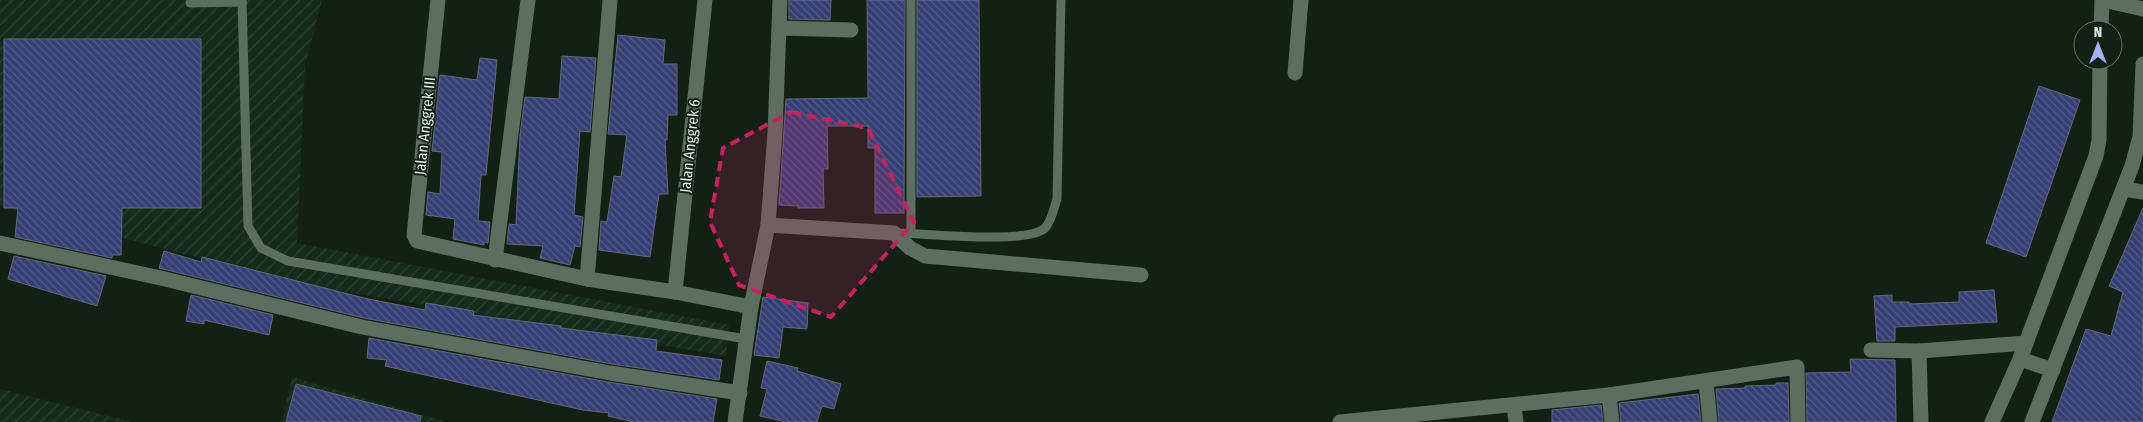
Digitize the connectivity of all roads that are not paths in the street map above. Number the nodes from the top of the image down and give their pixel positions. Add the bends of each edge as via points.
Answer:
1 (438, 0) edge
2 (528, 0) edge
3 (610, 0) edge
4 (705, 0) edge
5 (780, 0) edge
6 (911, 0) edge
7 (1061, 0) edge
8 (1301, 0) edge
9 (2102, 0) edge
10 (242, 1) edge
11 (190, 3) dead end
12 (2143, 9) edge
13 (2101, 20) edge
14 (780, 28) junction
15 (851, 30) dead end
16 (2143, 64) edge
17 (2100, 70) edge
18 (1295, 73) dead end
19 (2137, 167) edge
20 (2124, 189) junction
21 (2143, 192) edge
22 (768, 226) junction
23 (894, 233) junction
24 (911, 233) junction
25 (0, 243) edge
26 (495, 260) junction
27 (1141, 275) dead end
28 (587, 279) junction
29 (676, 292) junction
30 (750, 307) junction
31 (746, 339) junction
32 (2026, 342) junction
33 (1871, 350) dead end
34 (1919, 351) junction
35 (2020, 359) junction
36 (2053, 370) junction
37 (1706, 382) junction
38 (740, 393) junction
39 (1609, 395) junction
40 (1514, 406) junction
41 (1413, 418) edge
42 (735, 422) edge
43 (1340, 422) edge
44 (1516, 422) edge
45 (1612, 422) edge
46 (1710, 422) edge
47 (1798, 422) edge
48 (1921, 422) edge
49 (1992, 422) edge
50 (2032, 422) edge

1 - 26 street, Jalan Anggrek III via 414,235 417,241 426,244
2 - 26 street
3 - 28 street
4 - 29 street, Jalan Anggrek 6
5 - 14 street
6 - 24 lane
7 - 24 lane via 1057,199 1046,227 1012,237
8 - 18 street
9 - 12 street
9 - 13 street
10 - 11 lane
10 - 31 lane via 248,226 261,248 288,261
14 - 15 street
14 - 22 street
16 - 19 street
17 - 32 street via 2096,156
19 - 20 street
20 - 21 street
20 - 36 street
22 - 23 street
22 - 30 street
23 - 24 lane
23 - 27 street via 910,248 925,256
25 - 38 street via 362,327 610,373
26 - 28 street
28 - 29 street
29 - 30 street
30 - 31 street
31 - 38 street
32 - 34 street
32 - 35 street
33 - 34 street
34 - 48 street
35 - 36 street
35 - 49 street
36 - 50 street
37 - 39 street
37 - 46 street
37 - 47 street via 1797,368
38 - 42 street
39 - 40 street
39 - 45 street
40 - 41 street
40 - 44 street
41 - 43 street

